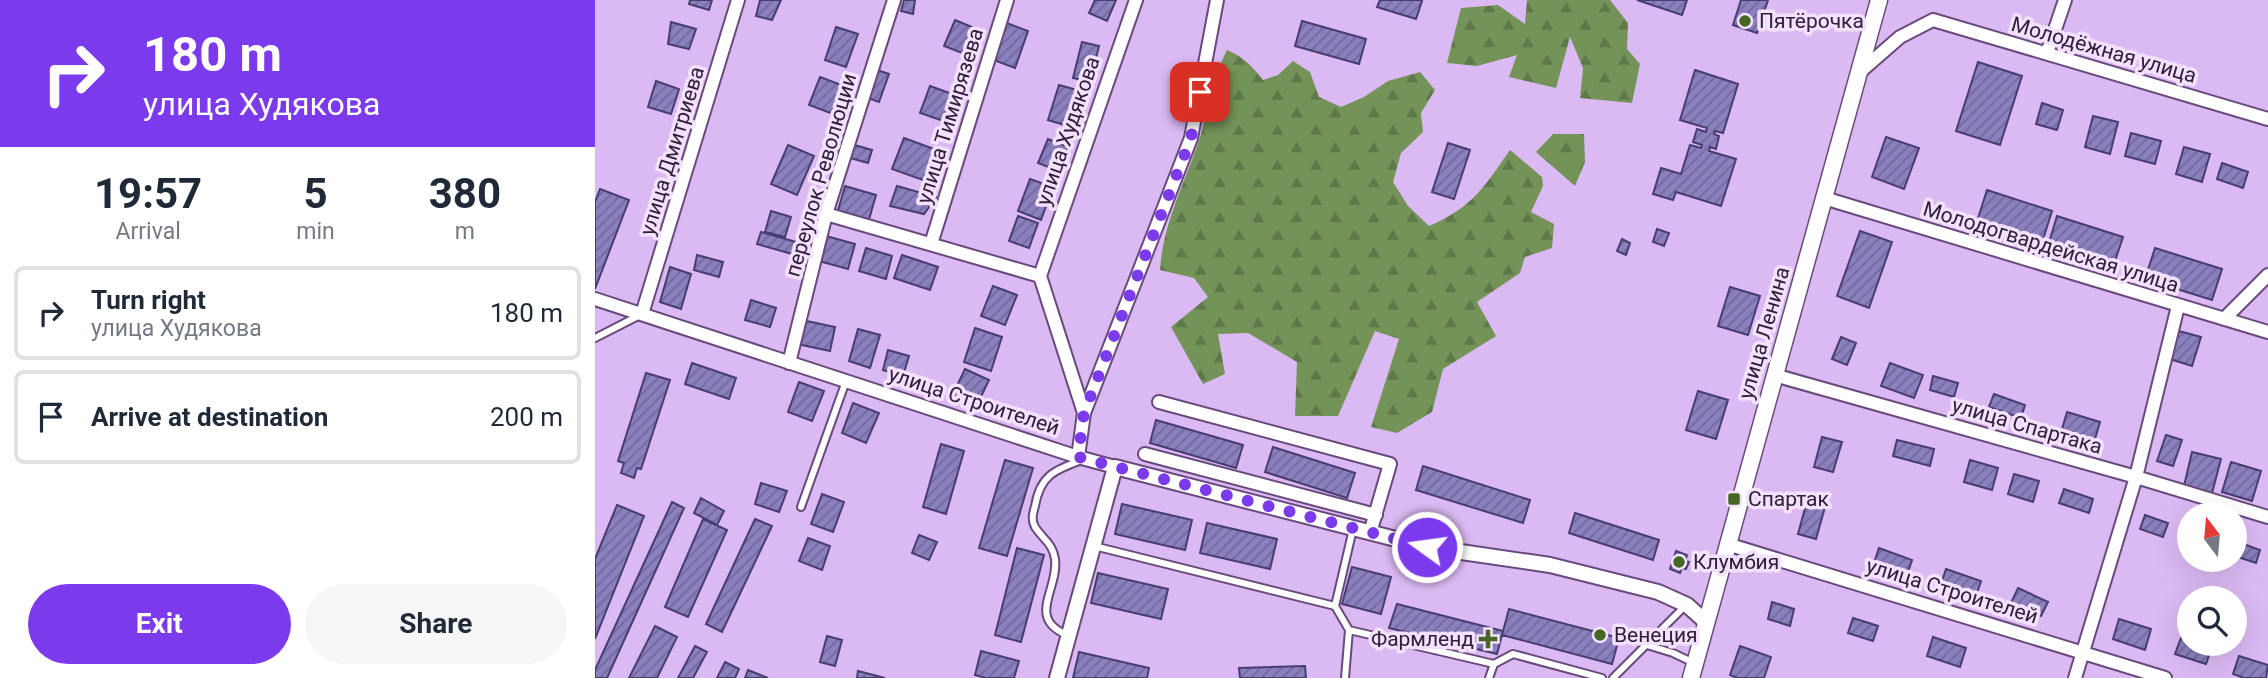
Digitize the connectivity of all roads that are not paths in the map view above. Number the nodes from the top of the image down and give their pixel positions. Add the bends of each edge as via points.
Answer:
1 (738, 0) edge
2 (894, 0) edge
3 (1007, 0) edge
4 (1136, 0) edge
5 (1217, 0) edge
6 (1879, 0) edge
7 (2066, 0) edge
8 (2047, 53) junction
9 (1861, 71) junction
10 (2268, 119) edge
11 (1824, 198) junction
12 (826, 214) junction
13 (931, 244) junction
14 (2268, 275) edge
15 (1040, 276) junction
16 (595, 299) edge
17 (2178, 306) junction
18 (642, 314) junction
19 (2224, 319) junction
20 (2268, 331) edge
21 (595, 338) edge
22 (789, 362) junction
23 (1774, 375) junction
24 (846, 381) junction
25 (1159, 402) dead end
26 (1084, 413) junction
27 (1145, 454) dead end
28 (1081, 458) junction
29 (1115, 467) junction
30 (2136, 477) junction
31 (801, 507) dead end
32 (1375, 515) junction
33 (2268, 517) edge
34 (1353, 529) junction
35 (1370, 533) junction
36 (1727, 544) junction
37 (1092, 546) junction
38 (1686, 605) junction
39 (1335, 606) junction
40 (1706, 622) junction
41 (1349, 630) junction
42 (1068, 636) junction
43 (1647, 645) junction
44 (2082, 652) junction
45 (1494, 664) junction
46 (1693, 671) edge
47 (1493, 677) edge
48 (1057, 678) edge
49 (1345, 678) edge
50 (1602, 678) edge
51 (1613, 678) edge
52 (2075, 678) edge
53 (2165, 678) edge

1 - 18 street, улица Дмитриева
2 - 12 street, переулок Революции
3 - 13 street, улица Тимирязева
4 - 15 street, улица Худякова
5 - 26 street via 1191,138
6 - 9 main road, улица Ленина
7 - 8 street
8 - 9 street, Молодёжная улица via 1933,20 1900,37
8 - 10 street, Молодёжная улица
9 - 11 main road, улица Ленина
11 - 17 street, Молодогвардейская улица
11 - 23 main road, улица Ленина
12 - 13 street
12 - 22 street, переулок Революции
13 - 15 street
14 - 19 street
15 - 26 street
16 - 18 street, улица Строителей
17 - 19 street, Молодогвардейская улица
17 - 30 street
18 - 21 lane
18 - 22 street, улица Строителей
19 - 20 street, Молодогвардейская улица
22 - 24 street, улица Строителей
23 - 30 street, улица Спартака
23 - 36 main road, улица Ленина
24 - 28 street, улица Строителей
24 - 31 lane
25 - 32 street via 1390,464
26 - 28 street
27 - 32 street
28 - 29 street, улица Строителей
28 - 42 lane via 1044,480 1037,490 1032,519 1052,546 1056,561 1048,621
29 - 34 street, улица Строителей
29 - 37 street
30 - 33 street, улица Спартака
30 - 44 street
32 - 35 street
34 - 35 street, улица Строителей
34 - 39 lane
35 - 38 street, улица Строителей via 1427,547 1550,565 1658,592
36 - 40 main road, улица Ленина
36 - 44 street, улица Строителей
37 - 39 lane
37 - 42 street
38 - 40 street, улица Строителей
38 - 43 lane
39 - 41 lane
40 - 46 main road, улица Ленина
41 - 45 lane
41 - 49 lane
42 - 48 street
43 - 46 lane via 1673,653
43 - 51 lane
44 - 52 street
44 - 53 street, улица Строителей
45 - 47 lane
45 - 50 lane via 1513,654

